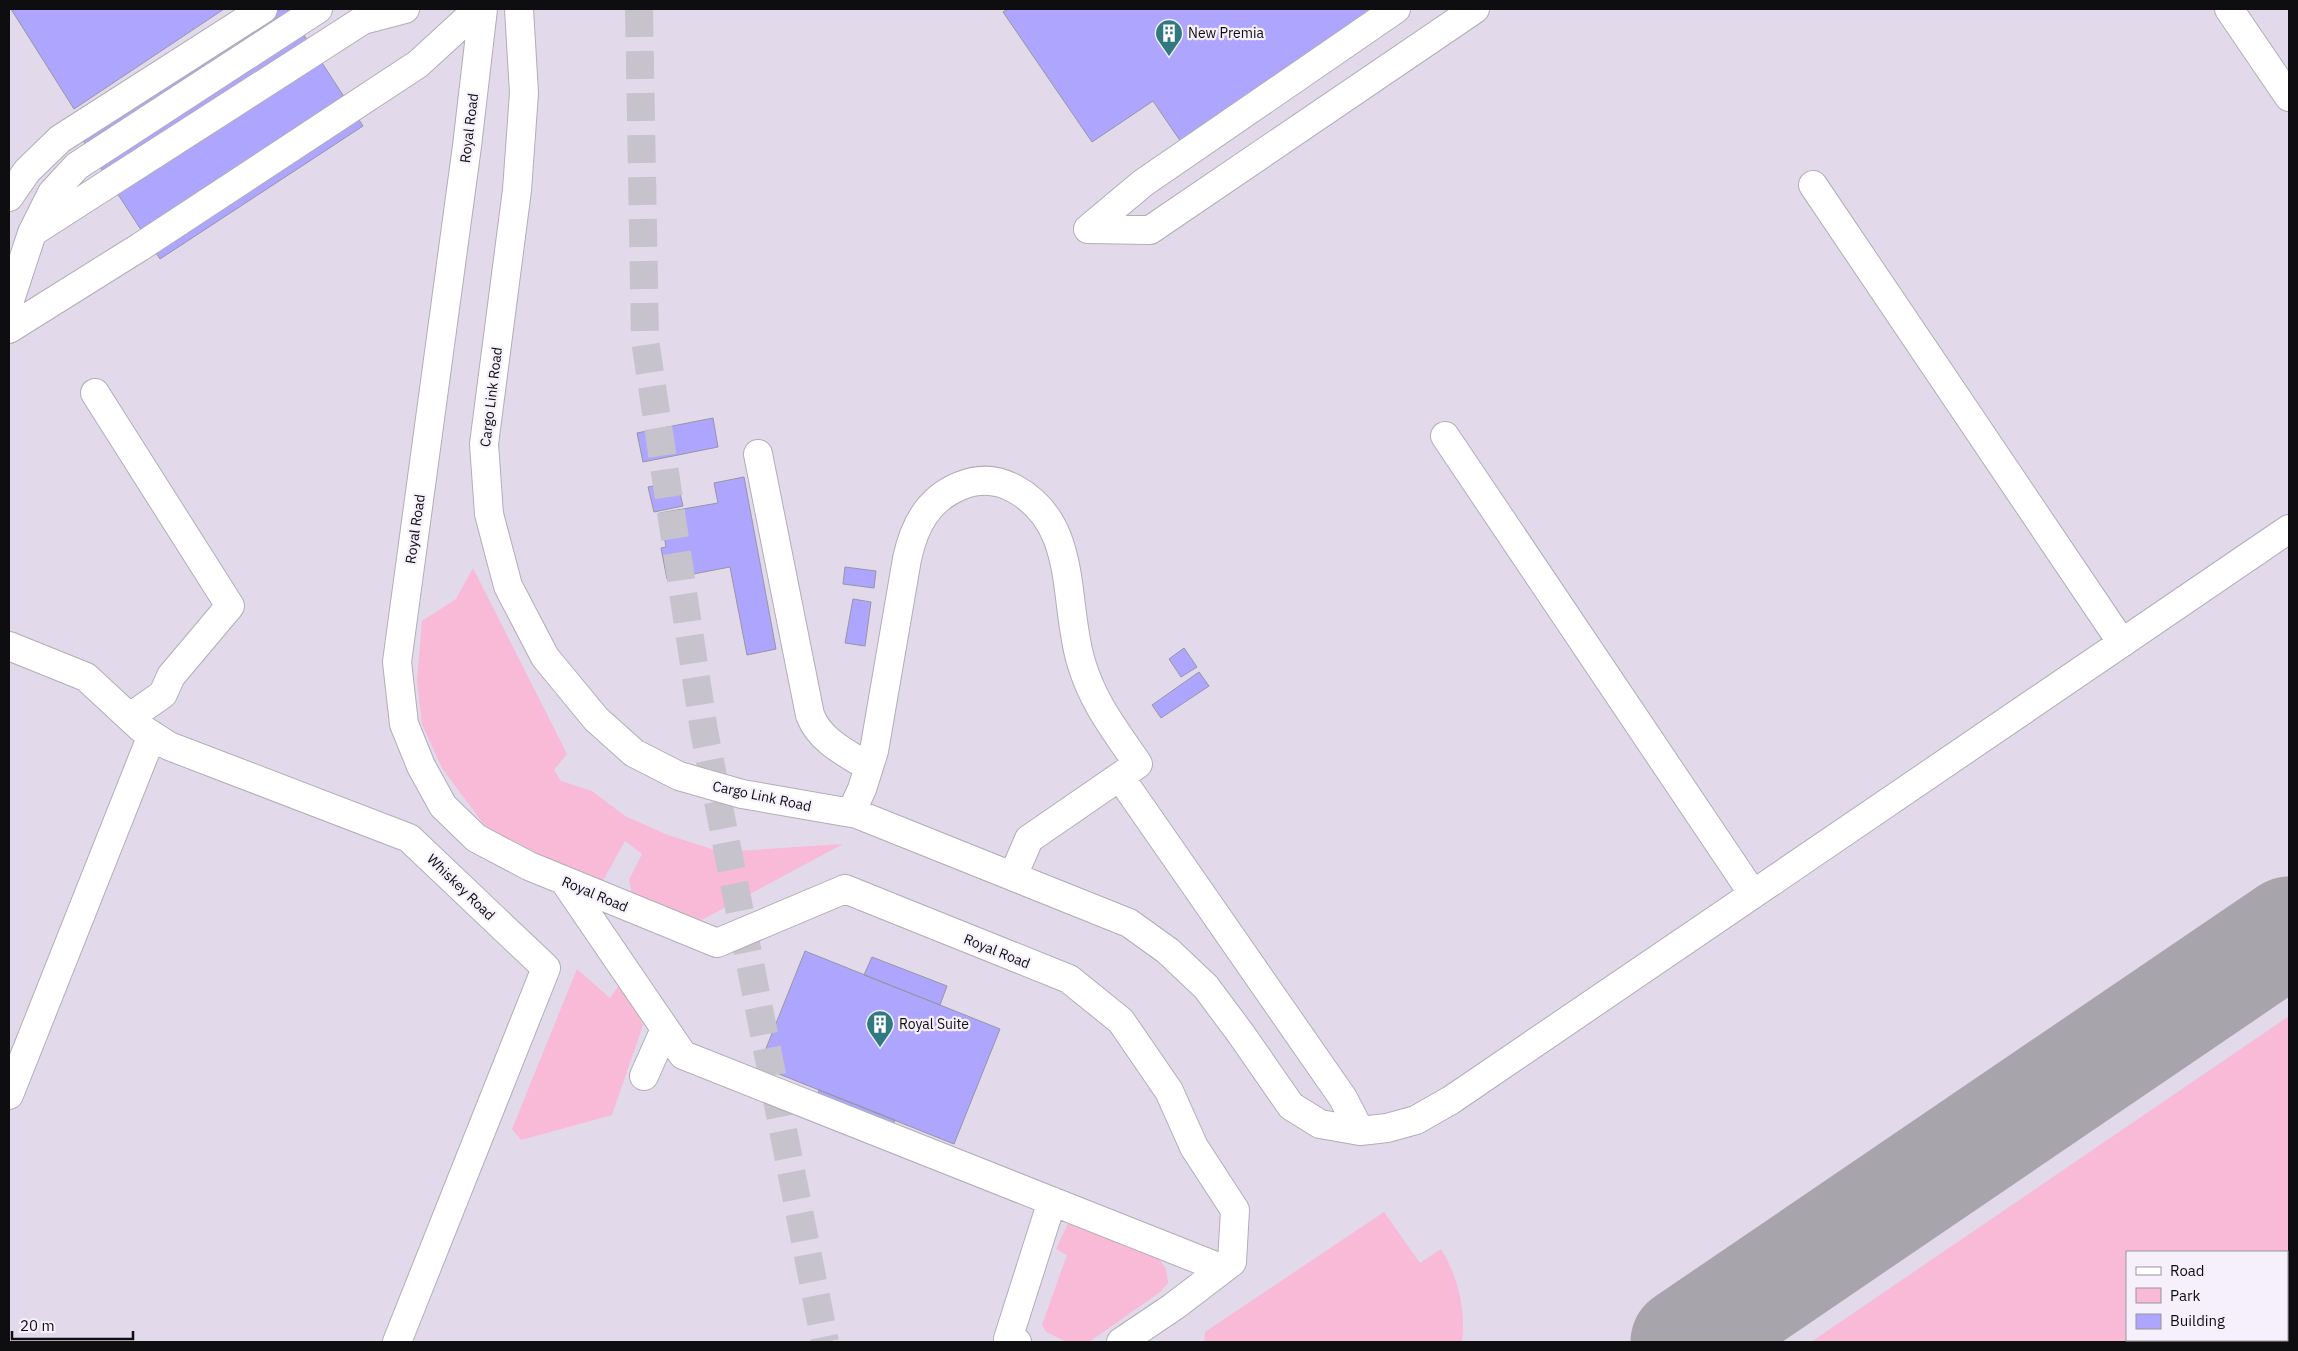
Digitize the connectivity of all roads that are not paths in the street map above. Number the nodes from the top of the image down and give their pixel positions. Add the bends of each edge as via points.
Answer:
1 (263, 9) edge
2 (318, 9) edge
3 (405, 9) edge
4 (478, 9) edge
5 (483, 9) edge
6 (1396, 9) edge
7 (1475, 9) edge
8 (2229, 9) edge
9 (513, 11) edge
10 (2289, 97) edge
11 (1813, 185) dead end
12 (9, 197) edge
13 (32, 233) junction
14 (9, 303) edge
15 (9, 329) edge
16 (95, 393) dead end
17 (1446, 436) dead end
18 (758, 454) dead end
19 (2289, 528) edge
20 (2122, 643) junction
21 (9, 646) edge
22 (130, 717) junction
23 (152, 735) junction
24 (869, 766) junction
25 (1120, 777) junction
26 (851, 813) junction
27 (1013, 876) junction
28 (565, 882) junction
29 (1753, 894) junction
30 (665, 1029) junction
31 (644, 1076) dead end
32 (9, 1095) edge
33 (1360, 1131) junction
34 (1052, 1202) junction
35 (1223, 1269) junction
36 (397, 1342) edge
37 (1017, 1342) edge
38 (1120, 1342) edge

1 - 12 lane via 60,139 27,171
2 - 13 lane via 77,166 52,193
3 - 13 lane via 363,20
4 - 15 lane via 418,64
5 - 28 lane, Royal Road via 397,662 404,724 421,766 444,806 476,838
6 - 7 lane via 1144,182 1088,229 1150,230
8 - 10 lane
9 - 26 lane, Cargo Link Road via 524,93 517,190 484,444 489,514 508,586 545,657 596,719 634,753 679,776 742,794
11 - 20 lane
13 - 14 lane
16 - 22 lane via 230,606 171,676 163,694
17 - 29 lane
18 - 24 lane via 810,715 814,726 834,746
19 - 20 lane, Cargo Link Road
20 - 29 lane, Cargo Link Road
21 - 22 lane, Whiskey Road via 86,677
22 - 23 lane, Whiskey Road
23 - 32 lane
23 - 36 lane, Whiskey Road via 168,746 409,838 546,968
24 - 25 lane via 907,559 916,528 935,500 970,482 987,480 1007,484 1026,495 1052,524 1062,546 1077,647 1086,678 1099,708 1138,764
24 - 26 lane
25 - 27 lane via 1029,839
25 - 33 lane via 1343,1098
26 - 27 lane, Cargo Link Road
27 - 33 lane, Cargo Link Road via 1129,923 1168,951 1206,987 1290,1106 1320,1124
28 - 30 lane
28 - 35 lane, Royal Road via 717,943 844,889 1068,980 1121,1021 1169,1091 1194,1147 1235,1210 1232,1262
29 - 33 lane, Cargo Link Road via 1451,1100 1416,1120
30 - 31 lane
30 - 34 lane via 683,1055
34 - 35 lane
34 - 37 lane via 1008,1339
35 - 38 lane, Royal Road

